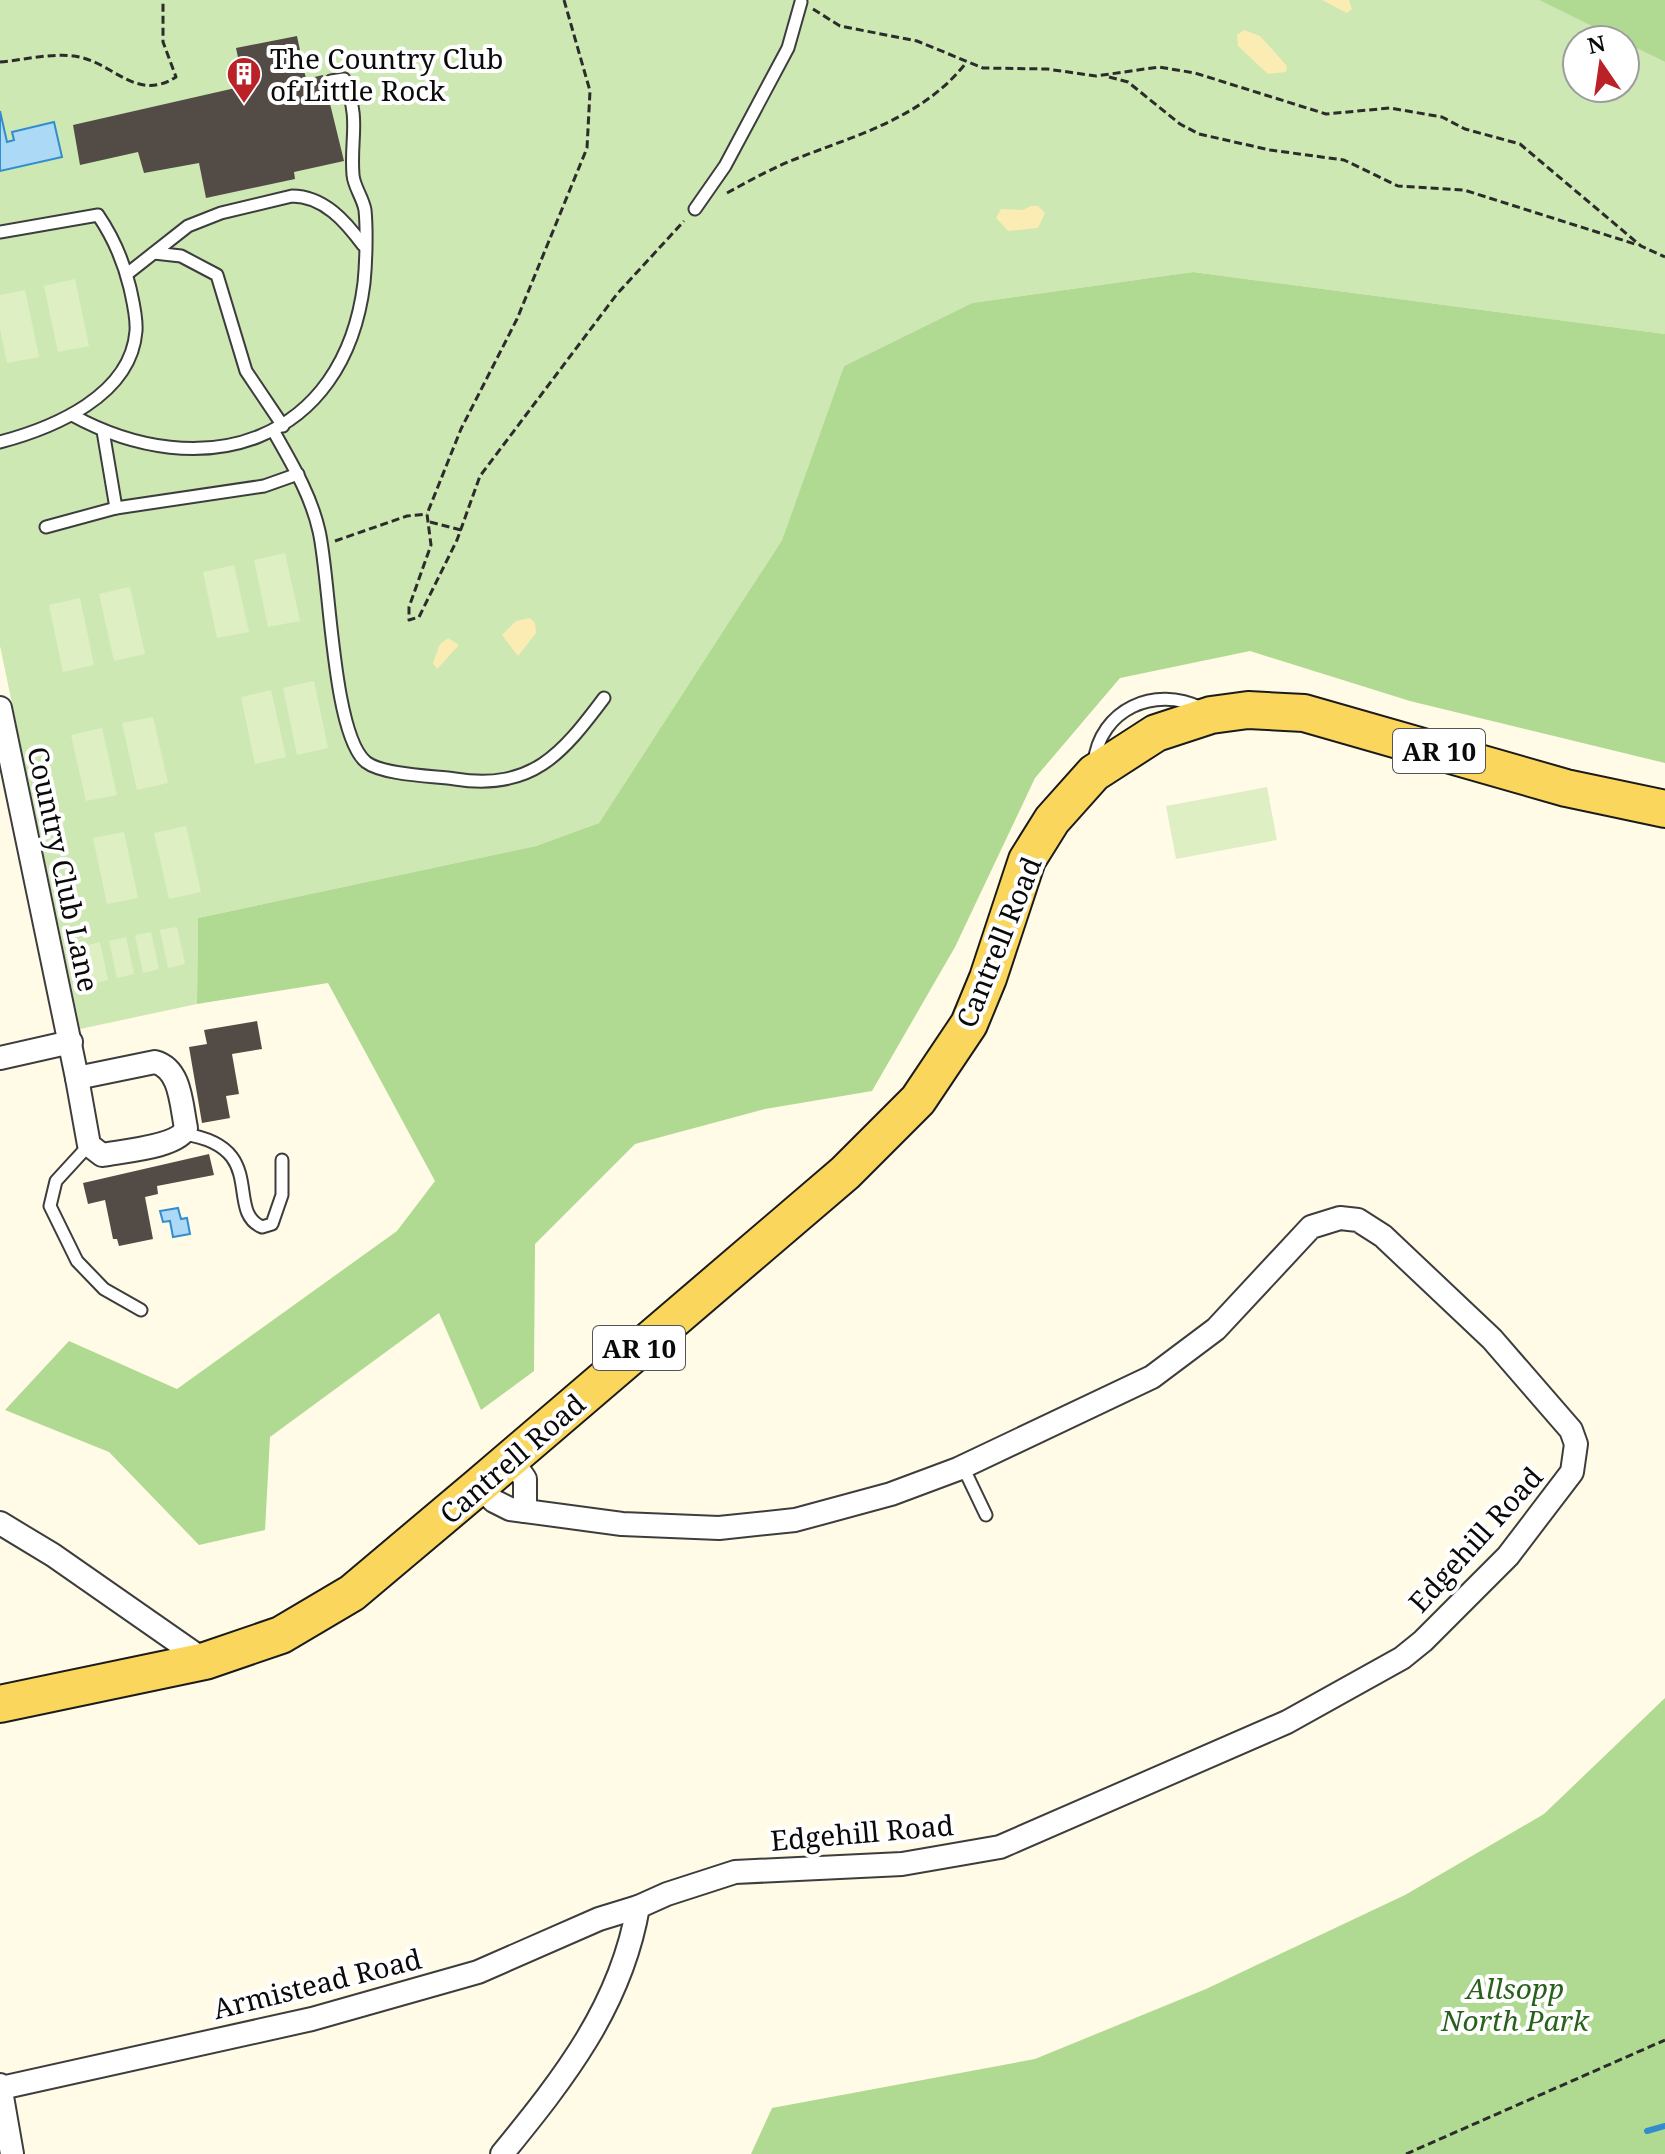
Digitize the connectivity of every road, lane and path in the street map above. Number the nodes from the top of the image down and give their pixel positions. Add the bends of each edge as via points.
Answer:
1 (163, 0) edge
2 (564, 0) edge
3 (801, 2) edge
4 (0, 62) edge
5 (966, 63) junction
6 (1099, 76) junction
7 (331, 81) dead end
8 (695, 209) junction
9 (0, 232) edge
10 (363, 246) junction
11 (1641, 246) junction
12 (154, 253) junction
13 (1665, 257) edge
14 (127, 274) junction
15 (72, 415) junction
16 (278, 429) junction
17 (103, 431) junction
18 (0, 442) edge
19 (298, 474) junction
20 (116, 508) junction
21 (427, 514) junction
22 (430, 522) junction
23 (46, 527) dead end
24 (461, 530) junction
25 (322, 545) junction
26 (604, 698) dead end
27 (0, 708) edge
28 (8, 788) edge
29 (1665, 809) edge
30 (71, 1042) junction
31 (0, 1058) edge
32 (77, 1078) junction
33 (184, 1134) junction
34 (89, 1145) junction
35 (282, 1160) dead end
36 (141, 1310) dead end
37 (510, 1457) junction
38 (963, 1467) junction
39 (479, 1486) junction
40 (525, 1511) junction
41 (986, 1515) dead end
42 (0, 1523) edge
43 (205, 1661) junction
44 (0, 1704) edge
45 (638, 1907) junction
46 (1665, 2040) edge
47 (0, 2086) edge
48 (12, 2154) edge
49 (502, 2154) edge
50 (1406, 2154) edge

1 - 4 path via 163,42 176,77 166,83 135,86 73,56
2 - 21 path via 590,91 587,148 517,319 461,429
3 - 5 path via 840,26 917,41
3 - 8 lane via 788,48 725,166
5 - 6 path
5 - 8 path via 933,95 890,123 785,164
6 - 11 path via 1128,82 1199,134 1344,160 1398,186 1464,190
6 - 11 path via 1159,67 1326,114 1390,108 1442,117 1520,144
7 - 10 lane via 344,79 357,125 353,177 365,209
8 - 24 path via 617,294 494,456 475,486
9 - 14 lane via 98,215
10 - 12 lane via 331,210 292,196 188,226
10 - 16 lane via 364,281 351,338 311,404
11 - 13 path
12 - 14 lane
12 - 16 lane via 181,256 217,275 246,371
14 - 15 lane via 136,313 134,347 118,376
15 - 17 lane
15 - 18 lane
16 - 17 lane via 252,441 185,450
16 - 19 lane
17 - 20 lane
19 - 20 lane via 216,496
19 - 25 lane
20 - 23 lane
21 - 22 path
21 - 25 path
22 - 24 path
22 - 24 path via 431,545 407,614 412,620 427,603
25 - 26 lane via 337,669 350,730 366,762 389,772 508,781 546,765
27 - 28 street, Country Club Lane
28 - 30 street, Country Club Lane
29 - 37 main road, Cantrell Road / AR 10 via 1566,788 1304,713 1248,710 1211,715 1156,733 1094,773 1052,820 1027,860 969,1024 918,1100 845,1173
30 - 31 street
30 - 32 street, Country Club Lane
32 - 33 street via 164,1064 174,1075
32 - 34 street, Country Club Lane
33 - 34 street via 173,1141 102,1155
33 - 35 lane via 226,1147 250,1215 262,1227 278,1214
34 - 36 lane via 56,1181 50,1206 77,1261 104,1289
37 - 39 main road, Cantrell Road / AR 10
37 - 40 street via 525,1479
38 - 40 street, Edgehill Road via 891,1494 757,1526 622,1524
38 - 41 lane
38 - 45 street, Edgehill Road via 1152,1377 1216,1329 1311,1227 1340,1218 1358,1220 1383,1236 1492,1339 1565,1420 1576,1444 1572,1472 1542,1515 1423,1641 1367,1680 1287,1722 1010,1845 902,1864 735,1872
39 - 40 street, Edgehill Road via 501,1505
39 - 43 main road, Cantrell Road / AR 10 via 318,1616
42 - 43 street
43 - 44 main road, Cantrell Road / AR 10
45 - 47 street, Armistead Road via 448,1981 312,2019
45 - 49 street via 632,1946 609,2005 557,2087
46 - 50 path
47 - 48 street

